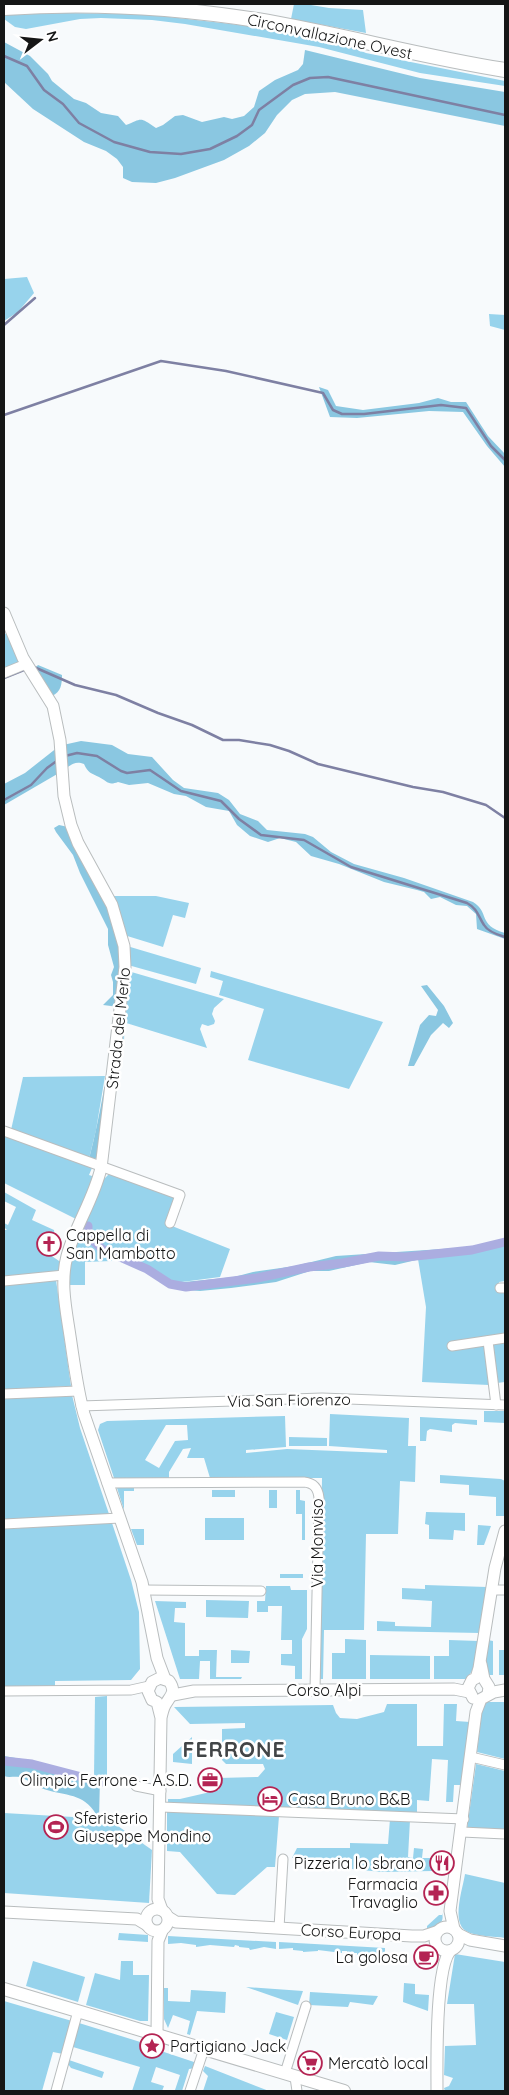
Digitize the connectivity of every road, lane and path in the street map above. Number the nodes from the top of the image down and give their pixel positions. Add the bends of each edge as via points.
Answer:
1 (10, 7) edge
2 (456, 62) junction
3 (505, 70) edge
4 (505, 75) edge
5 (4, 613) edge
6 (26, 664) junction
7 (4, 673) edge
8 (4, 1131) edge
9 (101, 1168) junction
10 (170, 1223) dead end
11 (64, 1275) junction
12 (4, 1281) edge
13 (505, 1338) edge
14 (488, 1341) junction
15 (452, 1346) dead end
16 (78, 1390) junction
17 (4, 1394) edge
18 (501, 1405) edge
19 (81, 1406) junction
20 (107, 1483) junction
21 (120, 1518) junction
22 (4, 1524) edge
23 (504, 1537) edge
24 (144, 1590) junction
25 (492, 1590) junction
26 (505, 1590) edge
27 (261, 1591) dead end
28 (478, 1688) junction
29 (505, 1689) edge
30 (315, 1690) junction
31 (4, 1691) edge
32 (161, 1691) junction
33 (471, 1757) junction
34 (505, 1765) edge
35 (136, 1786) dead end
36 (161, 1791) junction
37 (161, 1807) junction
38 (464, 1819) junction
39 (462, 1832) junction
40 (505, 1834) edge
41 (283, 1858) dead end
42 (450, 1911) junction
43 (4, 1912) edge
44 (157, 1920) junction
45 (278, 1928) junction
46 (439, 1930) junction
47 (424, 1936) junction
48 (449, 1942) junction
49 (505, 1946) edge
50 (4, 1989) edge
51 (306, 2006) dead end
52 (78, 2011) junction
53 (157, 2035) junction
54 (204, 2049) junction
55 (290, 2075) junction
56 (56, 2091) edge
57 (190, 2091) edge
58 (298, 2091) edge
59 (344, 2091) edge
60 (437, 2091) edge

1 - 2 highway, Circonvallazione Ovest via 125,7 225,16
2 - 3 highway, Circonvallazione Ovest
2 - 4 highway
5 - 6 street, Strada del Merlo
6 - 7 street
6 - 9 street, Strada del Merlo via 51,702 71,826 112,905 125,954
8 - 9 street
9 - 10 street via 180,1195
9 - 11 street, Strada del Merlo via 96,1188 70,1246
11 - 12 street
11 - 16 street, Strada del Merlo
13 - 14 street
14 - 15 street
14 - 18 street, Via San Fiorenzo
16 - 17 street
16 - 19 street, Strada del Merlo
18 - 19 street, Via San Fiorenzo via 322,1398
19 - 20 street, Strada del Merlo
20 - 21 street, Strada del Merlo
20 - 30 street, Via Monviso via 304,1482 314,1486 319,1498
21 - 22 street
21 - 24 street, Strada del Merlo
23 - 25 street
24 - 27 street
24 - 32 street, Strada del Merlo
25 - 26 street
25 - 28 street
28 - 29 street
28 - 30 street, Corso Alpi
28 - 33 street
30 - 32 street, Corso Alpi
31 - 32 street, Corso Alpi
32 - 36 street
33 - 34 street
33 - 38 street
35 - 36 street
36 - 37 street
37 - 38 street
37 - 44 street
38 - 39 street
39 - 40 street
39 - 42 street
41 - 45 street, Corso Europa
42 - 46 street
42 - 48 street
43 - 44 street, Corso Europa
44 - 45 street, Corso Europa
44 - 53 street
45 - 47 street, Corso Europa
46 - 47 street, Corso Europa
46 - 48 street
46 - 48 street, Corso Europa
47 - 48 street, Corso Europa
48 - 49 street, Corso Europa via 470,1940
48 - 60 street via 440,2002
50 - 52 main road
51 - 55 street
52 - 53 main road
52 - 56 street
53 - 54 main road
54 - 55 main road
54 - 57 street
55 - 58 street
55 - 59 main road

